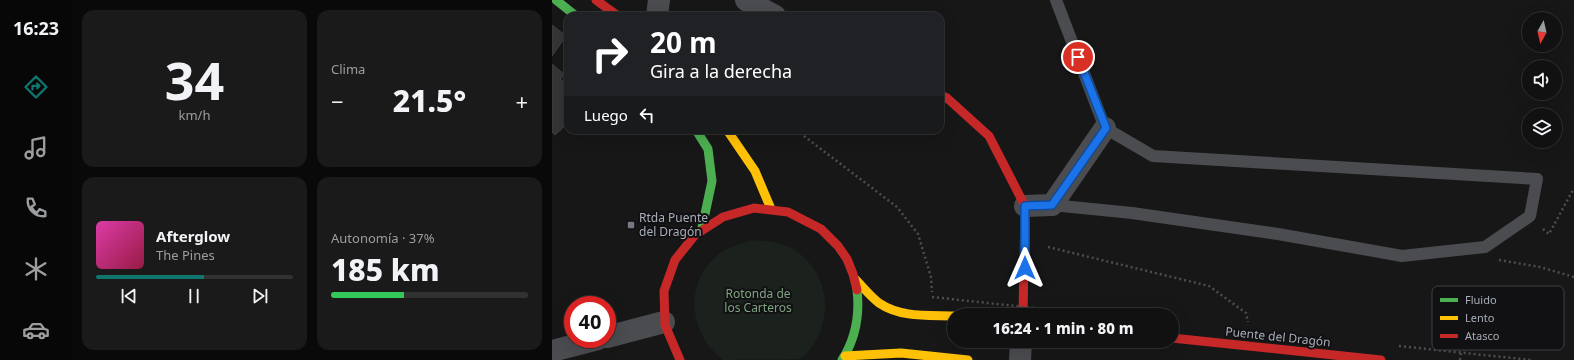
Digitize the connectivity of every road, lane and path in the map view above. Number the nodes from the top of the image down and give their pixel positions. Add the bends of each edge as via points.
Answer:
1 (556, 0) edge
2 (596, 0) edge
3 (659, 0) edge
4 (746, 0) edge
5 (1056, 0) edge
6 (571, 12) edge
7 (612, 12) edge
8 (658, 12) edge
9 (768, 12) edge
10 (944, 97) edge
11 (1106, 128) junction
12 (699, 134) edge
13 (730, 134) edge
14 (801, 134) edge
15 (1574, 188) edge
16 (1052, 205) junction
17 (1025, 206) junction
18 (771, 209) junction
19 (1530, 216) junction
20 (702, 228) junction
21 (1025, 241) junction
22 (855, 279) junction
23 (932, 297) junction
24 (1023, 308) edge
25 (1034, 308) edge
26 (933, 315) junction
27 (947, 316) edge
28 (664, 322) junction
29 (1248, 325) dead end
30 (616, 335) edge
31 (1179, 339) edge
32 (564, 348) edge
33 (1021, 348) edge
34 (552, 351) edge
35 (1461, 353) dead end
36 (844, 358) edge
37 (680, 360) edge
38 (968, 360) edge
39 (1020, 360) edge
40 (1381, 360) edge
41 (1460, 360) edge

1 - 6 main road
2 - 7 main road
3 - 8 street
4 - 9 street
5 - 11 lane
10 - 17 main road via 989,136
11 - 16 street
11 - 19 lane via 1153,156 1537,179
12 - 20 main road via 708,149 712,181
13 - 18 main road via 755,171
14 - 23 path via 897,207 918,234 931,277
15 - 19 path via 1549,234
16 - 17 street
16 - 19 lane via 1132,213 1278,234 1402,256 1485,247
17 - 21 main road
18 - 20 main road via 746,209 723,216
18 - 22 main road via 802,218 823,231 842,252
20 - 28 main road via 683,247 669,270 663,296
21 - 24 main road
21 - 29 path via 1209,286 1246,312
22 - 26 main road via 885,307 913,314
22 - 36 main road via 859,313 854,335
23 - 25 path, bridge
23 - 26 path
26 - 27 main road
28 - 30 street
28 - 37 main road via 672,348
31 - 40 main road, Puente del Dragón
32 - 34 street
33 - 39 street
35 - 41 path
36 - 38 main road via 901,353

